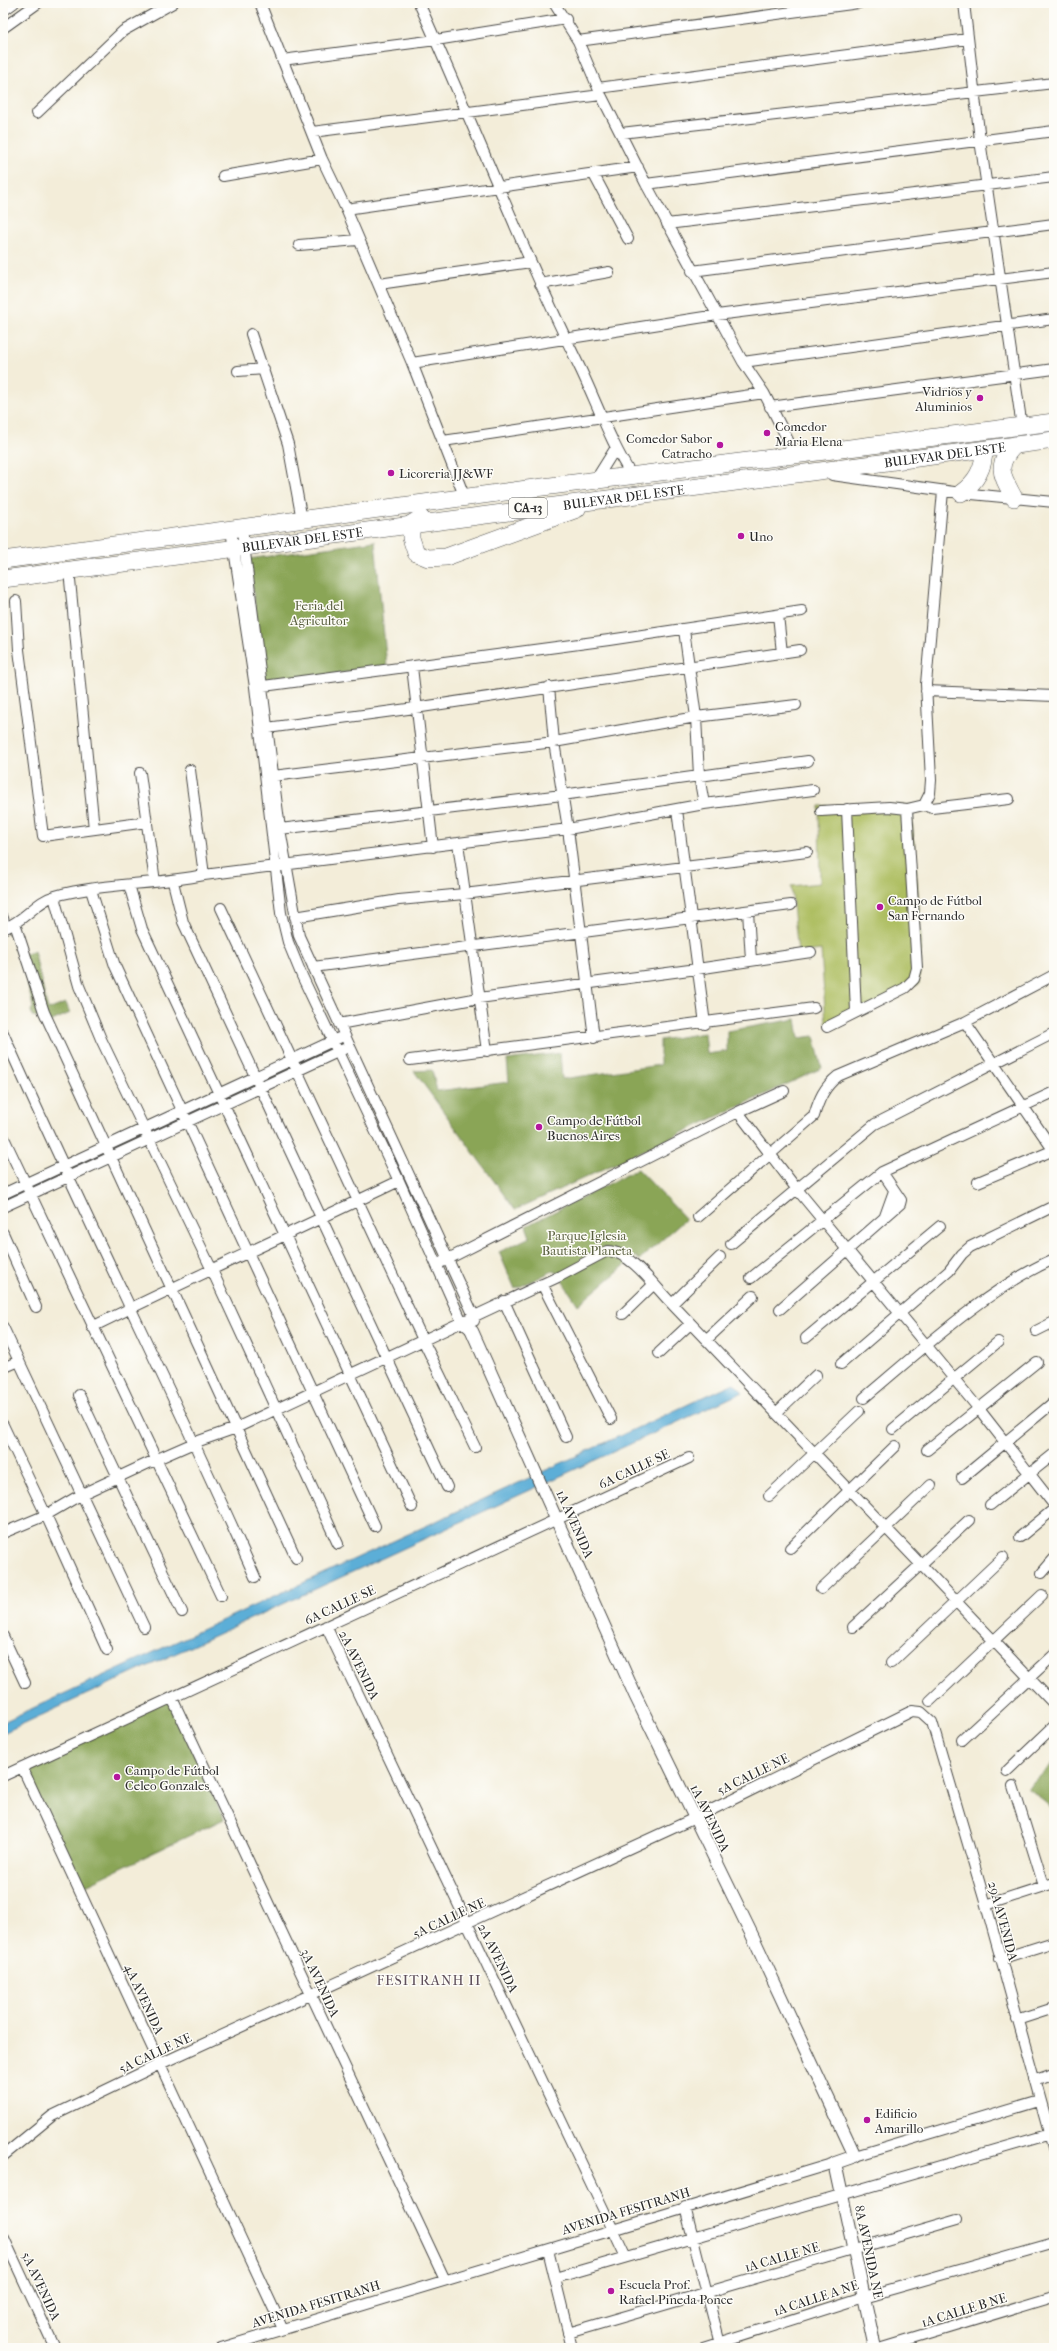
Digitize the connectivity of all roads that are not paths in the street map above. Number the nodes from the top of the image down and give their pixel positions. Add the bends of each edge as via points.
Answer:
1 (14, 3) edge
2 (38, 3) edge
3 (173, 3) edge
4 (260, 3) edge
5 (419, 3) edge
6 (554, 3) edge
7 (859, 3) edge
8 (964, 3) edge
9 (3, 11) edge
10 (566, 19) junction
11 (3, 28) edge
12 (968, 39) junction
13 (436, 40) junction
14 (578, 41) junction
15 (282, 60) junction
16 (1054, 83) edge
17 (600, 92) junction
18 (974, 93) junction
19 (37, 113) dead end
20 (468, 113) junction
21 (1054, 130) edge
22 (312, 132) junction
23 (621, 133) junction
24 (980, 140) junction
25 (322, 159) junction
26 (638, 167) junction
27 (593, 173) junction
28 (223, 176) dead end
29 (1054, 177) edge
30 (646, 184) junction
31 (497, 185) junction
32 (987, 186) junction
33 (346, 209) junction
34 (667, 224) junction
35 (1054, 224) edge
36 (994, 232) junction
37 (628, 239) dead end
38 (358, 240) junction
39 (299, 245) dead end
40 (531, 262) junction
41 (692, 271) junction
42 (610, 272) dead end
43 (1054, 272) edge
44 (1000, 278) junction
45 (379, 284) junction
46 (540, 284) junction
47 (718, 315) junction
48 (1054, 318) edge
49 (1008, 324) junction
50 (251, 334) dead end
51 (566, 339) junction
52 (743, 362) junction
53 (412, 363) junction
54 (264, 369) junction
55 (1054, 369) edge
56 (238, 372) dead end
57 (1015, 372) junction
58 (764, 393) junction
59 (770, 407) junction
60 (604, 417) junction
61 (1054, 422) edge
62 (1022, 426) junction
63 (975, 433) junction
64 (1054, 440) edge
65 (443, 441) junction
66 (1015, 445) junction
67 (615, 449) junction
68 (984, 450) junction
69 (796, 456) junction
70 (1000, 470) junction
71 (813, 472) junction
72 (632, 476) junction
73 (595, 481) junction
74 (527, 489) junction
75 (943, 491) junction
76 (961, 493) junction
77 (465, 498) junction
78 (607, 498) junction
79 (1014, 498) junction
80 (1054, 502) edge
81 (302, 520) junction
82 (411, 524) junction
83 (236, 529) junction
84 (239, 547) junction
85 (3, 560) edge
86 (69, 570) junction
87 (3, 579) edge
88 (16, 601) dead end
89 (802, 611) dead end
90 (778, 615) junction
91 (684, 630) junction
92 (800, 650) dead end
93 (782, 652) junction
94 (689, 667) junction
95 (412, 668) junction
96 (259, 687) junction
97 (549, 687) junction
98 (926, 691) junction
99 (1054, 696) edge
100 (796, 705) dead end
101 (415, 708) junction
102 (696, 717) junction
103 (267, 728) junction
104 (554, 742) junction
105 (422, 759) junction
106 (808, 761) dead end
107 (190, 770) dead end
108 (140, 773) dead end
109 (273, 776) junction
110 (699, 776) junction
111 (813, 790) dead end
112 (562, 795) junction
113 (1009, 799) dead end
114 (704, 804) junction
115 (924, 805) junction
116 (847, 809) junction
117 (907, 809) junction
118 (677, 810) junction
119 (428, 811) junction
120 (821, 811) dead end
121 (147, 822) junction
122 (94, 829) junction
123 (280, 829) junction
124 (568, 829) junction
125 (458, 843) junction
126 (434, 846) junction
127 (807, 852) dead end
128 (683, 866) junction
129 (280, 867) junction
130 (204, 875) junction
131 (575, 880) junction
132 (155, 882) junction
133 (173, 882) junction
134 (129, 885) junction
135 (91, 890) junction
136 (464, 894) junction
137 (54, 896) junction
138 (790, 905) dead end
139 (221, 908) dead end
140 (748, 911) junction
141 (295, 917) junction
142 (690, 919) junction
143 (6, 925) edge
144 (581, 932) junction
145 (471, 946) junction
146 (811, 952) dead end
147 (751, 960) junction
148 (313, 967) junction
149 (697, 969) junction
150 (1054, 975) edge
151 (587, 982) junction
152 (479, 998) junction
153 (814, 1008) dead end
154 (856, 1012) junction
155 (965, 1022) junction
156 (339, 1024) junction
157 (705, 1024) junction
158 (827, 1027) dead end
159 (3, 1033) edge
160 (1054, 1033) edge
161 (344, 1035) junction
162 (594, 1038) junction
163 (333, 1040) junction
164 (350, 1046) junction
165 (339, 1051) junction
166 (487, 1051) junction
167 (292, 1059) junction
168 (410, 1060) dead end
169 (994, 1062) junction
170 (297, 1070) junction
171 (254, 1077) junction
172 (259, 1088) junction
173 (784, 1091) dead end
174 (1054, 1092) edge
175 (218, 1094) junction
176 (223, 1105) junction
177 (1025, 1106) junction
178 (181, 1111) junction
179 (738, 1112) junction
180 (186, 1122) junction
181 (144, 1128) junction
182 (3, 1136) edge
183 (150, 1139) junction
184 (106, 1146) junction
185 (1054, 1150) edge
186 (770, 1156) junction
187 (111, 1157) junction
188 (62, 1166) junction
189 (882, 1172) junction
190 (67, 1177) junction
191 (399, 1181) junction
192 (978, 1182) dead end
193 (24, 1184) junction
194 (796, 1188) junction
195 (3, 1194) edge
196 (29, 1195) junction
197 (359, 1200) junction
198 (1054, 1206) edge
199 (3, 1207) edge
200 (698, 1217) dead end
201 (321, 1219) junction
202 (823, 1220) junction
203 (940, 1226) dead end
204 (3, 1233) edge
205 (285, 1236) junction
206 (731, 1244) dead end
207 (847, 1250) junction
208 (248, 1252) junction
209 (720, 1256) dead end
210 (1054, 1259) edge
211 (448, 1260) junction
212 (436, 1264) junction
213 (211, 1268) junction
214 (751, 1278) dead end
215 (874, 1281) junction
216 (542, 1284) junction
217 (653, 1285) junction
218 (171, 1287) junction
219 (753, 1296) dead end
220 (504, 1302) junction
221 (672, 1304) junction
222 (36, 1307) dead end
223 (130, 1308) junction
224 (780, 1309) dead end
225 (623, 1314) dead end
226 (899, 1314) junction
227 (474, 1316) junction
228 (462, 1322) junction
229 (1054, 1322) edge
230 (690, 1324) junction
231 (3, 1327) edge
232 (92, 1327) junction
233 (472, 1331) junction
234 (1036, 1331) dead end
235 (806, 1338) dead end
236 (423, 1340) junction
237 (706, 1340) junction
238 (998, 1342) dead end
239 (926, 1347) junction
240 (659, 1353) dead end
241 (386, 1358) junction
242 (19, 1361) junction
243 (1037, 1362) dead end
244 (841, 1364) dead end
245 (3, 1368) edge
246 (350, 1374) junction
247 (816, 1375) dead end
248 (953, 1378) junction
249 (313, 1392) junction
250 (79, 1395) dead end
251 (864, 1398) dead end
252 (1054, 1402) edge
253 (276, 1409) junction
254 (979, 1409) junction
255 (859, 1411) dead end
256 (776, 1413) junction
257 (611, 1419) dead end
258 (3, 1425) edge
259 (236, 1428) junction
260 (893, 1429) dead end
261 (566, 1436) dead end
262 (1004, 1441) junction
263 (196, 1442) junction
264 (895, 1446) dead end
265 (475, 1447) dead end
266 (928, 1450) dead end
267 (814, 1453) junction
268 (1054, 1454) edge
269 (689, 1458) dead end
270 (155, 1460) junction
271 (1030, 1474) junction
272 (118, 1477) junction
273 (962, 1478) dead end
274 (931, 1485) dead end
275 (447, 1487) dead end
276 (849, 1490) junction
277 (82, 1494) junction
278 (769, 1496) dead end
279 (990, 1505) dead end
280 (1054, 1505) edge
281 (412, 1507) dead end
282 (1054, 1509) edge
283 (46, 1515) junction
284 (557, 1519) junction
285 (969, 1520) dead end
286 (375, 1526) dead end
287 (885, 1529) junction
288 (3, 1532) edge
289 (1020, 1537) dead end
290 (338, 1544) dead end
291 (790, 1548) dead end
292 (1003, 1557) dead end
293 (296, 1558) dead end
294 (1054, 1559) edge
295 (920, 1565) junction
296 (1042, 1574) dead end
297 (255, 1576) dead end
298 (821, 1589) dead end
299 (1042, 1595) dead end
300 (221, 1596) dead end
301 (955, 1601) junction
302 (182, 1612) dead end
303 (326, 1626) junction
304 (144, 1627) dead end
305 (853, 1627) dead end
306 (3, 1636) edge
307 (992, 1641) junction
308 (106, 1650) dead end
309 (1054, 1655) edge
310 (891, 1663) dead end
311 (1029, 1679) junction
312 (25, 1683) dead end
313 (172, 1698) junction
314 (930, 1701) dead end
315 (1054, 1704) edge
316 (912, 1711) joint
317 (1054, 1726) edge
318 (962, 1740) dead end
319 (22, 1767) junction
320 (1007, 1771) dead end
321 (3, 1776) edge
322 (1013, 1786) dead end
323 (694, 1818) junction
324 (1049, 1885) edge
325 (986, 1905) junction
326 (467, 1924) junction
327 (1054, 1942) edge
328 (1000, 1959) junction
329 (311, 1996) junction
330 (1054, 2008) edge
331 (1017, 2020) junction
332 (160, 2064) junction
333 (1054, 2073) edge
334 (1034, 2080) junction
335 (1039, 2101) junction
336 (1052, 2133) edge
337 (1054, 2151) edge
338 (3, 2156) edge
339 (855, 2156) junction
340 (835, 2163) junction
341 (842, 2194) junction
342 (685, 2207) junction
343 (958, 2219) dead end
344 (613, 2229) junction
345 (3, 2236) edge
346 (693, 2238) junction
347 (1054, 2243) edge
348 (854, 2249) junction
349 (548, 2250) junction
350 (626, 2258) junction
351 (555, 2278) junction
352 (445, 2280) junction
353 (707, 2292) junction
354 (1054, 2296) edge
355 (864, 2297) junction
356 (283, 2329) junction
357 (568, 2333) junction
358 (720, 2346) edge
359 (56, 2348) edge
360 (221, 2348) edge
361 (572, 2348) edge
362 (703, 2348) edge
363 (875, 2348) edge
364 (882, 2348) edge

1 - 9 street
2 - 11 street
3 - 19 street via 123,30
4 - 15 street
5 - 13 street
6 - 10 street
7 - 14 street
8 - 12 street
10 - 13 street
10 - 14 street
12 - 17 street
12 - 18 street
13 - 15 street
13 - 20 street
14 - 17 street
15 - 22 street
16 - 18 street
17 - 20 street
17 - 23 street
18 - 23 street
18 - 24 street
20 - 22 street
20 - 31 street
21 - 24 street
22 - 25 street
23 - 26 street
24 - 30 street
24 - 32 street
25 - 28 street
25 - 33 street
26 - 27 street
26 - 30 street
27 - 31 street
27 - 37 street
29 - 32 street
30 - 34 street
31 - 33 street
31 - 40 street
32 - 34 street
32 - 36 street
33 - 38 street
34 - 41 street
35 - 36 street
36 - 41 street
36 - 44 street
38 - 39 street
38 - 45 street
40 - 45 street
40 - 46 street
41 - 47 street
42 - 46 street
43 - 44 street
44 - 47 street
44 - 49 street
45 - 53 street
46 - 51 street
47 - 51 street
47 - 52 street
48 - 49 street
49 - 52 street
49 - 57 street
50 - 54 street
51 - 53 street
51 - 60 street
52 - 58 street
53 - 65 street
54 - 56 street
54 - 81 street via 288,444
55 - 57 street
57 - 59 street
57 - 62 street
58 - 59 street
58 - 60 street
59 - 69 street
60 - 65 street
60 - 67 street
61 - 62 highway, BULEVAR DEL ESTE / CA-13
62 - 63 highway, BULEVAR DEL ESTE / CA-13
63 - 68 highway
63 - 69 highway, BULEVAR DEL ESTE / CA-13
64 - 66 highway, BULEVAR DEL ESTE / CA-13
65 - 77 street
66 - 68 highway, BULEVAR DEL ESTE / CA-13
66 - 70 highway via 1004,456
67 - 72 street
67 - 73 street
68 - 70 highway
68 - 71 highway, BULEVAR DEL ESTE / CA-13
68 - 76 highway via 984,464 971,486
69 - 72 highway, BULEVAR DEL ESTE / CA-13
70 - 79 highway
71 - 75 street
71 - 78 highway, BULEVAR DEL ESTE / CA-13
72 - 73 highway, BULEVAR DEL ESTE / CA-13
73 - 74 highway, BULEVAR DEL ESTE / CA-13
74 - 77 highway, BULEVAR DEL ESTE / CA-13
74 - 82 highway via 506,501 433,512
75 - 76 street
75 - 98 street
76 - 79 street
77 - 81 highway, BULEVAR DEL ESTE / CA-13
78 - 82 highway, BULEVAR DEL ESTE / CA-13
78 - 82 highway via 446,557 428,558 416,553 411,538
79 - 80 street
81 - 83 highway, BULEVAR DEL ESTE / CA-13
82 - 84 highway, BULEVAR DEL ESTE / CA-13
83 - 84 street
83 - 85 highway, BULEVAR DEL ESTE / CA-13
84 - 86 highway, BULEVAR DEL ESTE / CA-13
84 - 96 street
86 - 87 highway, BULEVAR DEL ESTE / CA-13
86 - 122 street
88 - 122 street via 19,650 42,836
89 - 90 street
90 - 91 street
90 - 93 street
91 - 94 street
91 - 95 street
92 - 93 street
93 - 94 street
94 - 97 street
94 - 102 street
95 - 96 street
95 - 101 street
96 - 103 street
96 - 129 street
97 - 101 street
97 - 104 street
98 - 99 street
98 - 115 street via 931,780 930,793
100 - 102 street
101 - 103 street
101 - 105 street
102 - 104 street
102 - 110 street
103 - 109 street
104 - 105 street
104 - 112 street
105 - 109 street
105 - 119 street
106 - 110 street
107 - 130 street
108 - 121 street
109 - 123 street
110 - 112 street
110 - 114 street
111 - 114 street
112 - 119 street
112 - 124 street
113 - 115 street via 932,808
114 - 118 street
115 - 117 street
116 - 117 street
116 - 120 street
116 - 154 street
117 - 154 street via 917,968 914,980 905,988
118 - 124 street
118 - 128 street
119 - 123 street
119 - 126 street
121 - 122 street
121 - 132 street
123 - 129 street
124 - 125 street
124 - 131 street
125 - 126 street
125 - 136 street
126 - 129 street
127 - 128 street
128 - 131 street
128 - 142 street
129 - 130 street
129 - 141 street
129 - 163 street via 281,913 288,942
130 - 133 street
131 - 136 street
131 - 144 street
132 - 133 street
132 - 134 street
133 - 171 street via 183,922
134 - 135 street
134 - 175 street via 142,929
135 - 137 street
135 - 178 street via 115,966
136 - 141 street via 399,900
136 - 145 street
137 - 143 street
137 - 181 street via 79,986 101,1039
138 - 140 street
139 - 167 street
140 - 142 street
140 - 147 street
141 - 148 street via 299,936
142 - 144 street
142 - 149 street
143 - 184 street
144 - 145 street
144 - 151 street
145 - 148 street
145 - 152 street
146 - 147 street
147 - 149 street
148 - 156 street
149 - 151 street
149 - 157 street
150 - 155 street
151 - 152 street
151 - 162 street
152 - 156 street
152 - 166 street
153 - 157 street
154 - 158 street
155 - 169 street
155 - 186 street via 838,1076 827,1085 814,1116
156 - 161 street
157 - 162 street
159 - 188 street
160 - 169 street
161 - 163 street
161 - 164 street
162 - 166 street
163 - 165 street
163 - 167 street
164 - 165 street
164 - 211 street
165 - 170 street
165 - 191 street
166 - 168 street
167 - 170 street
167 - 171 street
169 - 177 street
169 - 194 street via 875,1124
170 - 172 street
170 - 197 street
171 - 172 street
171 - 175 street
172 - 176 street
172 - 201 street
173 - 179 street
174 - 177 street
175 - 176 street
175 - 178 street
176 - 180 street
176 - 205 street
177 - 185 street
177 - 189 street
178 - 180 street
178 - 181 street
179 - 186 street
179 - 211 street
180 - 183 street
180 - 208 street
181 - 183 street
181 - 184 street
182 - 193 street
183 - 187 street
183 - 213 street
184 - 187 street
184 - 188 street
185 - 192 street
186 - 194 street
186 - 200 street
187 - 190 street
187 - 218 street
188 - 190 street
188 - 193 street
189 - 202 street
189 - 207 street via 901,1200 900,1204
190 - 196 street
190 - 223 street
191 - 197 street
191 - 212 street
193 - 195 street
193 - 196 street
194 - 202 street
194 - 206 street
196 - 199 street
196 - 232 street
197 - 201 street
197 - 236 street
198 - 226 street via 970,1247 949,1271
201 - 205 street
201 - 241 street
202 - 207 street
202 - 214 street
203 - 215 street
204 - 222 street
205 - 208 street
205 - 246 street
207 - 215 street
207 - 224 street
208 - 213 street
208 - 249 street
209 - 221 street
210 - 239 street via 1002,1289
211 - 212 street
211 - 227 street
212 - 228 street
213 - 218 street
213 - 253 street
215 - 226 street
215 - 235 street
216 - 217 street via 607,1251 612,1251 625,1256
216 - 220 street
216 - 257 street
217 - 221 street
217 - 225 street
218 - 223 street
218 - 259 street
219 - 237 street
220 - 227 street
220 - 261 street
221 - 230 street
223 - 232 street
223 - 263 street
226 - 239 street
226 - 244 street
227 - 228 street
227 - 233 street
228 - 233 street
228 - 236 street
229 - 234 street
230 - 237 street
230 - 240 street
231 - 242 street
232 - 270 street
233 - 284 street, 1A AVENIDA
236 - 241 street
236 - 265 street
237 - 256 street
238 - 248 street
239 - 248 street
239 - 251 street
241 - 246 street
241 - 275 street
242 - 245 street
242 - 277 street
243 - 254 street
246 - 249 street
246 - 281 street
247 - 256 street
248 - 254 street
248 - 260 street
249 - 253 street
249 - 286 street
250 - 272 street
252 - 262 street
253 - 259 street
253 - 290 street
254 - 262 street
254 - 266 street
255 - 267 street
256 - 267 street
258 - 283 street
259 - 263 street
259 - 293 street
262 - 271 street
262 - 273 street
263 - 270 street
263 - 297 street
264 - 276 street
267 - 276 street
267 - 278 street
268 - 271 street
269 - 284 street, 6A CALLE SE
270 - 272 street
270 - 300 street
271 - 279 street
271 - 280 street
272 - 277 street
272 - 302 street
274 - 287 street
276 - 287 street
276 - 291 street
277 - 283 street
277 - 304 street
282 - 289 street
283 - 288 street
283 - 308 street
284 - 303 street, 6A CALLE SE
284 - 323 street, 1A AVENIDA via 610,1640
285 - 295 street
287 - 295 street
287 - 298 street
292 - 301 street
294 - 296 street
295 - 301 street
295 - 305 street
299 - 307 street
301 - 307 street
301 - 310 street
303 - 313 street, 6A CALLE SE
303 - 326 street, 2A AVENIDA
306 - 312 street
307 - 311 street
307 - 314 street
309 - 311 street
311 - 315 street
311 - 318 street
313 - 319 street, 6A CALLE SE
313 - 329 street, 3A AVENIDA
316 - 323 street, 5A CALLE NE
316 - 325 street, 29A AVENIDA via 922,1712 932,1722
317 - 320 street
319 - 321 street, 6A CALLE SE
319 - 332 street, 4A AVENIDA
322 - 324 street
323 - 326 street, 5A CALLE NE
323 - 339 street, 1A AVENIDA via 752,1935
324 - 325 street
325 - 328 street, 29A AVENIDA
326 - 329 street, 5A CALLE NE
326 - 344 street, 2A AVENIDA
327 - 328 street
328 - 331 street, 29A AVENIDA
329 - 332 street, 5A CALLE NE
329 - 352 street, 3A AVENIDA
330 - 331 street
331 - 334 street, 29A AVENIDA
332 - 338 street, 5A CALLE NE via 52,2116
332 - 356 street, 4A AVENIDA
333 - 334 street
334 - 335 street, 29A AVENIDA
335 - 336 street, 29A AVENIDA
335 - 339 street, AVENIDA FESITRANH
336 - 337 street, 29A AVENIDA
336 - 341 street
339 - 340 street, AVENIDA FESITRANH
340 - 341 street, 8A AVENIDA NE
340 - 342 street, AVENIDA FESITRANH
341 - 346 street
341 - 348 street, 8A AVENIDA NE
342 - 344 street, AVENIDA FESITRANH
342 - 346 street
343 - 348 street, 1A CALLE NE
344 - 349 street, AVENIDA FESITRANH
344 - 350 street, 2A AVENIDA
345 - 359 street, 5A AVENIDA
346 - 350 street
346 - 353 street
347 - 355 street, 1A CALLE A NE
348 - 353 street, 1A CALLE NE
348 - 355 street, 8A AVENIDA NE
349 - 351 street
349 - 352 street, AVENIDA FESITRANH
350 - 351 street
351 - 357 street
352 - 356 street, AVENIDA FESITRANH
353 - 357 street, 1A CALLE NE
353 - 358 street
354 - 364 street, 1A CALLE B NE
355 - 358 street, 1A CALLE A NE
355 - 363 street, 8A AVENIDA NE
356 - 360 street, AVENIDA FESITRANH
357 - 361 street
358 - 362 street, 1A CALLE A NE

